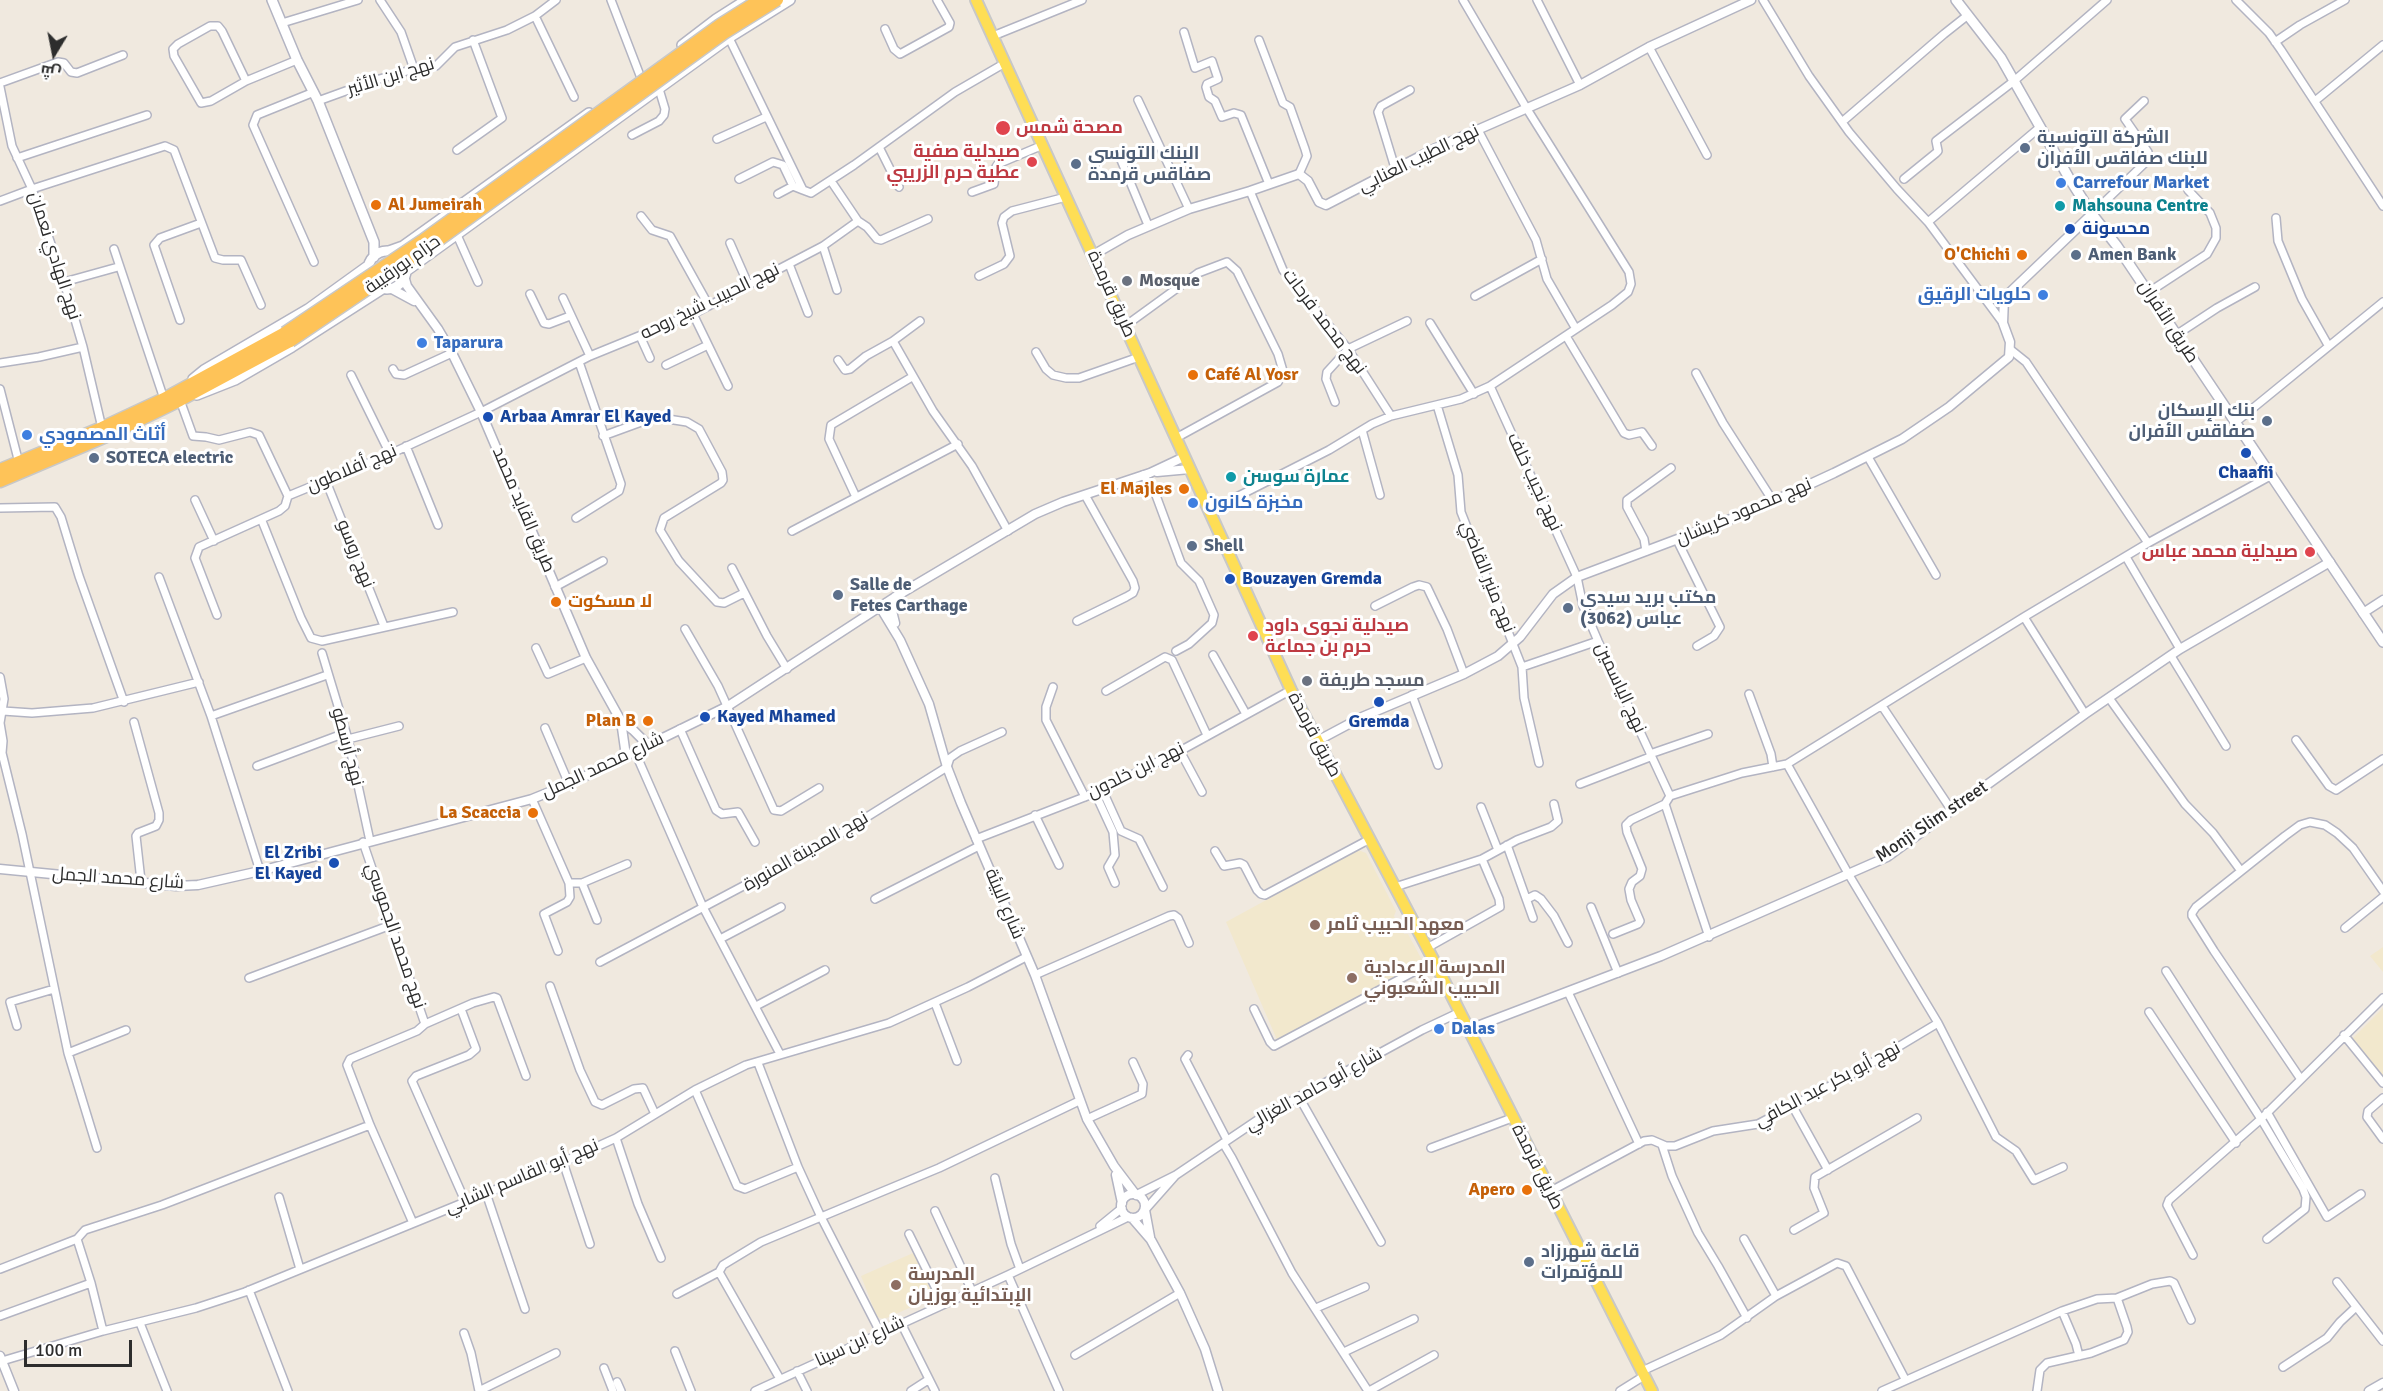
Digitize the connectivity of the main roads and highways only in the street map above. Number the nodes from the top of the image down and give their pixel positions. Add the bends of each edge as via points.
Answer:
1 (272, 0) edge
2 (746, 0) edge
3 (760, 0) edge
4 (767, 0) edge
5 (790, 0) edge
6 (976, 0) edge
7 (1956, 0) edge
8 (775, 6) edge
9 (572, 125) junction
10 (584, 142) junction
11 (374, 242) junction
12 (388, 251) junction
13 (371, 261) junction
14 (405, 274) junction
15 (387, 288) junction
16 (287, 337) junction
17 (179, 396) junction
18 (0, 470) edge
19 (0, 481) edge
20 (2383, 642) edge
21 (1652, 1391) edge

1 - 11 main road via 316,96
2 - 9 main road, حزام بورقيبة
3 - 16 highway, حزام بورقيبة, bridge
4 - 8 main road
5 - 8 main road, حزام بورقيبة
6 - 21 main road, طريق قرمدة via 1291,690 1434,961
7 - 20 main road, طريق الأفران via 1989,40 2092,214 2149,292
8 - 10 main road, حزام بورقيبة
8 - 16 highway, حزام بورقيبة, bridge via 724,33 426,249
9 - 10 main road
9 - 12 main road, حزام بورقيبة via 403,246
10 - 14 main road, حزام بورقيبة
11 - 12 main road
11 - 13 main road
12 - 13 main road
12 - 14 main road via 403,261
13 - 15 main road via 369,277
13 - 17 main road via 308,309 204,370
14 - 15 main road via 400,283
15 - 17 main road via 235,380 213,390
16 - 17 highway, حزام بورقيبة
17 - 18 highway, حزام بورقيبة
17 - 19 highway, حزام بورقيبة via 105,436

